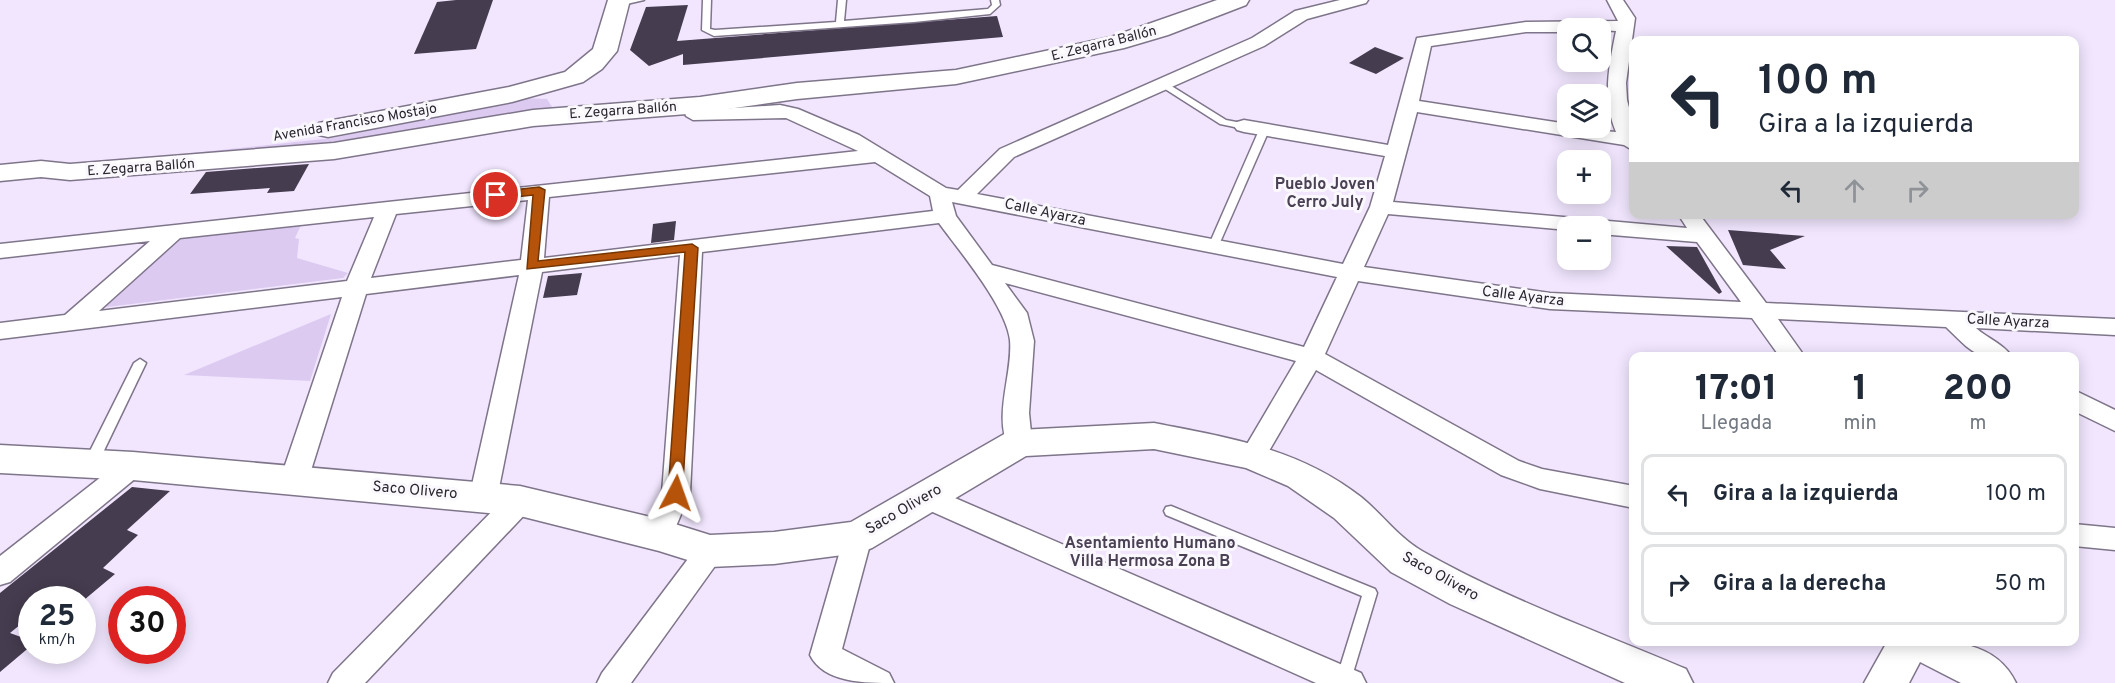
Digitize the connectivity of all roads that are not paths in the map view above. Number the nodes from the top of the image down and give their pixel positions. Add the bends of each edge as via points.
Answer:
1 (707, 0) edge
2 (842, 0) edge
3 (995, 0) edge
4 (1238, 0) edge
5 (1360, 0) edge
6 (1615, 0) edge
7 (626, 1) edge
8 (840, 24) junction
9 (1625, 26) junction
10 (1165, 85) junction
11 (692, 105) junction
12 (1409, 105) junction
13 (1244, 126) joint
14 (1265, 128) junction
15 (1629, 138) edge
16 (1629, 142) edge
17 (1394, 152) junction
18 (880, 155) junction
19 (41, 168) junction
20 (0, 173) edge
21 (539, 190) junction
22 (940, 193) junction
23 (964, 196) junction
24 (1381, 207) junction
25 (388, 208) junction
26 (945, 216) junction
27 (1692, 219) edge
28 (1557, 223) edge
29 (1611, 228) edge
30 (174, 232) junction
31 (1706, 236) junction
32 (1213, 247) junction
33 (692, 248) junction
34 (0, 251) edge
35 (532, 266) junction
36 (983, 270) junction
37 (1352, 273) junction
38 (357, 285) junction
39 (1762, 313) junction
40 (1953, 320) junction
41 (72, 322) junction
42 (2115, 327) edge
43 (0, 331) edge
44 (1789, 352) edge
45 (1991, 352) edge
46 (1311, 357) junction
47 (140, 363) dead end
48 (2079, 402) edge
49 (2115, 422) edge
50 (1019, 443) junction
51 (1253, 456) junction
52 (0, 459) edge
53 (90, 464) junction
54 (133, 466) junction
55 (294, 480) junction
56 (1629, 496) edge
57 (927, 497) junction
58 (483, 498) junction
59 (520, 501) junction
60 (1172, 511) dead end
61 (659, 535) junction
62 (2079, 535) edge
63 (858, 537) junction
64 (2115, 539) edge
65 (710, 551) junction
66 (0, 573) edge
67 (1907, 646) edge
68 (1930, 646) edge
69 (1347, 682) edge
70 (344, 683) edge
71 (613, 683) edge
72 (878, 683) edge
73 (1671, 683) edge
74 (1886, 683) edge
75 (1994, 683) edge

1 - 8 lane via 706,30 714,33
2 - 8 lane
3 - 8 lane via 990,11
4 - 11 street, E. Zegarra Ballón via 1160,30 991,71
5 - 10 street via 1301,15 1258,42
6 - 9 street via 1627,18
7 - 19 street, Avenida Francisco Mostajo via 605,51 574,78 357,125
9 - 12 street via 1526,27 1423,42
9 - 15 street via 1616,93 1619,119
10 - 13 lane via 1223,122
10 - 23 street via 1006,153
11 - 18 street via 693,112 700,116 791,113
11 - 19 street, E. Zegarra Ballón via 533,118 322,152 70,172
12 - 16 street
12 - 17 street
13 - 14 street
14 - 17 street
14 - 32 lane
17 - 24 street
18 - 21 street
18 - 22 street
19 - 20 street, E. Zegarra Ballón
21 - 25 street
21 - 35 street
22 - 23 street, Calle Ayarza
22 - 26 street
23 - 32 street, Calle Ayarza
24 - 28 street
24 - 37 street
25 - 30 street
25 - 38 street
26 - 33 street
26 - 36 street
27 - 31 street
29 - 31 street
30 - 34 street
30 - 41 street
31 - 39 street
32 - 37 street, Calle Ayarza
33 - 35 street
33 - 61 street via 676,493
35 - 38 street
35 - 58 street
36 - 46 street
36 - 50 street via 1015,313 1022,341 1016,413
37 - 39 street, Calle Ayarza via 1550,301
37 - 46 street
38 - 41 street
38 - 55 street
39 - 40 street, Calle Ayarza
39 - 44 street
40 - 42 street, Calle Ayarza
40 - 45 street
41 - 43 street
46 - 51 street
46 - 56 street via 1510,468 1540,479
47 - 53 lane
48 - 49 street
50 - 51 street, Saco Olivero via 1154,436
50 - 57 street, Saco Olivero
51 - 73 street, Saco Olivero via 1322,489 1405,561 1464,592
52 - 53 street, Saco Olivero
53 - 54 street, Saco Olivero
54 - 55 street, Saco Olivero
54 - 66 street
55 - 58 street, Saco Olivero
57 - 63 street, Saco Olivero
57 - 69 street
58 - 59 street, Saco Olivero
59 - 61 street, Saco Olivero
59 - 70 street
60 - 69 lane via 1370,593
61 - 65 street, Saco Olivero
62 - 64 street
63 - 65 street, Saco Olivero via 774,548
63 - 72 street via 825,655
65 - 71 street
67 - 74 street
68 - 75 street via 1972,666

